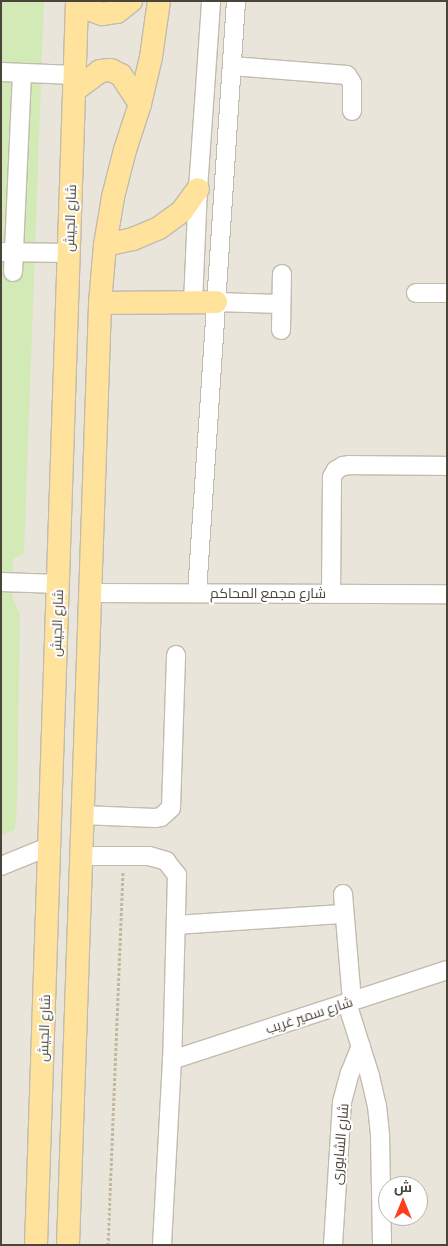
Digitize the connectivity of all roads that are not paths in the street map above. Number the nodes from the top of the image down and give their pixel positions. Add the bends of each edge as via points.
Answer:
1 (79, 1) edge
2 (130, 1) edge
3 (159, 1) edge
4 (212, 1) edge
5 (236, 1) edge
6 (232, 66) junction
7 (1, 72) edge
8 (22, 73) junction
9 (75, 83) junction
10 (140, 104) junction
11 (352, 111) dead end
12 (198, 189) junction
13 (105, 245) junction
14 (8, 252) edge
15 (69, 253) junction
16 (13, 272) dead end
17 (282, 274) dead end
18 (416, 293) dead end
19 (447, 293) edge
20 (193, 302) junction
21 (216, 302) junction
22 (100, 303) junction
23 (282, 304) junction
24 (281, 330) dead end
25 (447, 466) edge
26 (1, 582) edge
27 (59, 584) junction
28 (90, 592) junction
29 (197, 593) junction
30 (330, 594) junction
31 (447, 594) edge
32 (176, 655) dead end
33 (82, 816) junction
34 (50, 846) junction
35 (80, 856) junction
36 (1, 866) edge
37 (343, 894) dead end
38 (344, 914) junction
39 (177, 925) junction
40 (447, 970) edge
41 (349, 1002) junction
42 (361, 1046) junction
43 (172, 1060) junction
44 (36, 1245) edge
45 (68, 1245) edge
46 (162, 1245) edge
47 (333, 1245) edge
48 (382, 1245) edge

1 - 2 main road via 88,9 102,14 117,12
1 - 9 main road, شارع الجيش
3 - 10 main road
4 - 12 street
5 - 6 street
6 - 11 street via 347,75 352,83
6 - 21 street
7 - 8 street
8 - 9 street
8 - 14 street
9 - 10 main road via 100,71 111,70 121,75
9 - 15 main road, شارع الجيش
10 - 13 main road via 122,159
12 - 13 main road via 182,211 159,228 133,239
12 - 20 street
13 - 22 main road
14 - 15 street
14 - 16 street
15 - 27 main road, شارع الجيش
17 - 23 street
18 - 19 street
20 - 21 main road
20 - 22 main road
21 - 23 street
21 - 29 street
22 - 28 main road
23 - 24 street
25 - 30 street via 350,465 336,470 332,477
26 - 27 street
27 - 34 main road, شارع الجيش
28 - 29 street, شارع مجمع المحاكم
28 - 33 main road
29 - 30 street, شارع مجمع المحاكم
30 - 31 street, شارع مجمع المحاكم
32 - 33 street via 171,808 161,817
33 - 35 main road
34 - 36 street
34 - 44 main road, شارع الجيش
35 - 39 street via 150,856 166,861 177,875
35 - 45 main road
37 - 38 street
38 - 39 street
38 - 41 street
39 - 43 street
40 - 41 street, شارع سمير غريب
41 - 42 street
41 - 43 street, شارع سمير غريب
42 - 47 street, شارع الشابورى via 342,1102
42 - 48 street via 378,1122
43 - 46 street

